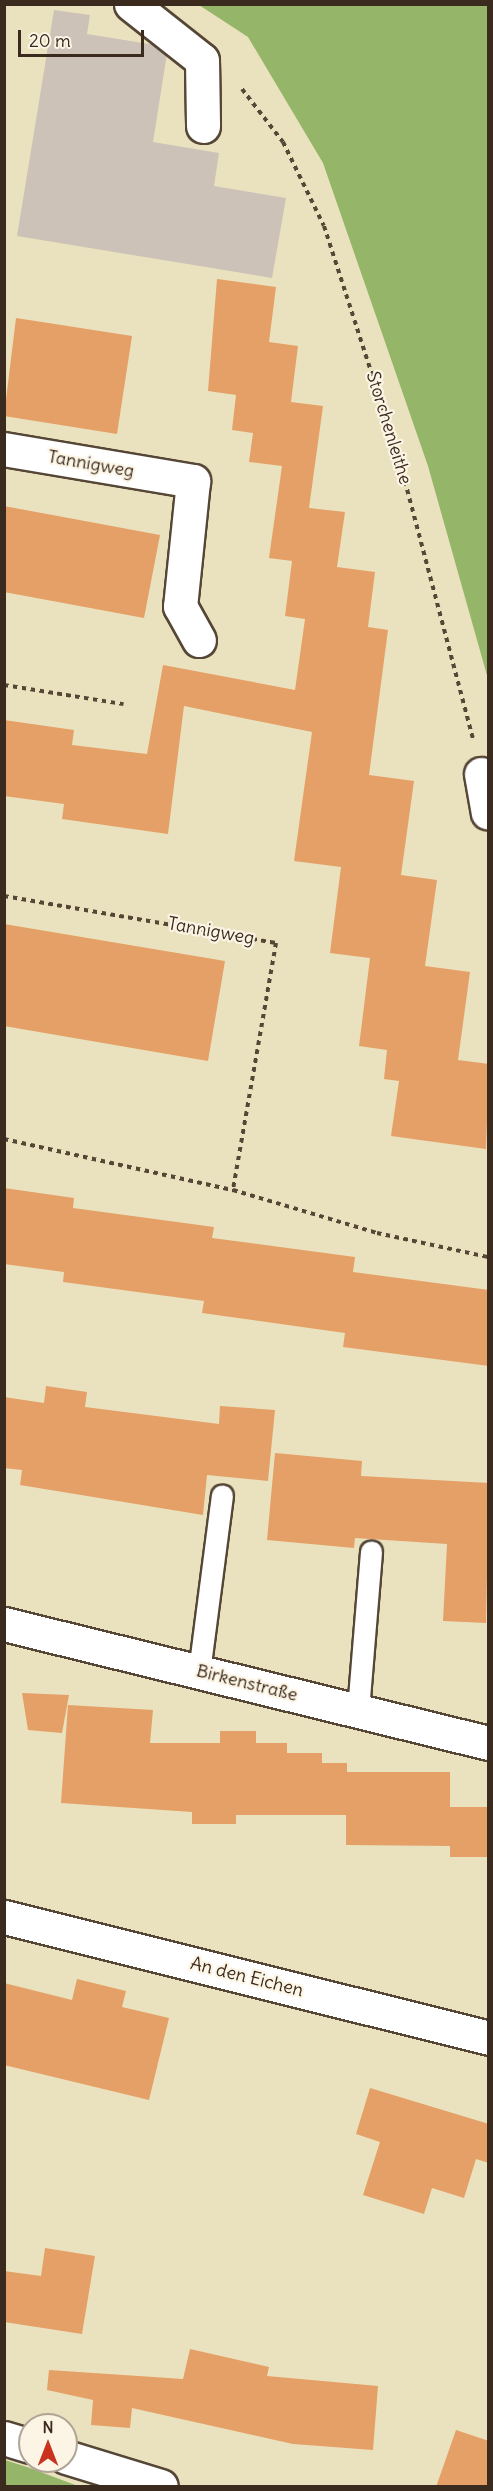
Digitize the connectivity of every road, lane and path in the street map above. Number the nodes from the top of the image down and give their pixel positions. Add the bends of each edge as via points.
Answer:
1 (131, 4) edge
2 (243, 90) dead end
3 (203, 126) dead end
4 (4, 449) edge
5 (199, 640) dead end
6 (4, 685) edge
7 (123, 704) dead end
8 (470, 723) dead end
9 (480, 774) dead end
10 (489, 812) edge
11 (4, 896) edge
12 (4, 1139) edge
13 (233, 1190) junction
14 (489, 1257) edge
15 (222, 1495) dead end
16 (371, 1552) dead end
17 (4, 1624) edge
18 (199, 1672) junction
19 (358, 1710) junction
20 (489, 1743) edge
21 (4, 1917) edge
22 (489, 2038) edge
23 (78, 2461) edge
24 (161, 2487) edge

1 - 3 street via 202,60
2 - 8 path, Storchenleithe via 283,142 324,226 398,455
4 - 5 street, Tannigweg via 193,481 180,606
6 - 7 path
9 - 10 street
11 - 13 path, Tannigweg via 276,943
12 - 13 path
13 - 14 path via 377,1233
15 - 18 lane
16 - 19 lane
17 - 18 street, Birkenstraße
18 - 19 street, Birkenstraße
19 - 20 street, Birkenstraße
21 - 22 street, An den Eichen
23 - 24 street

